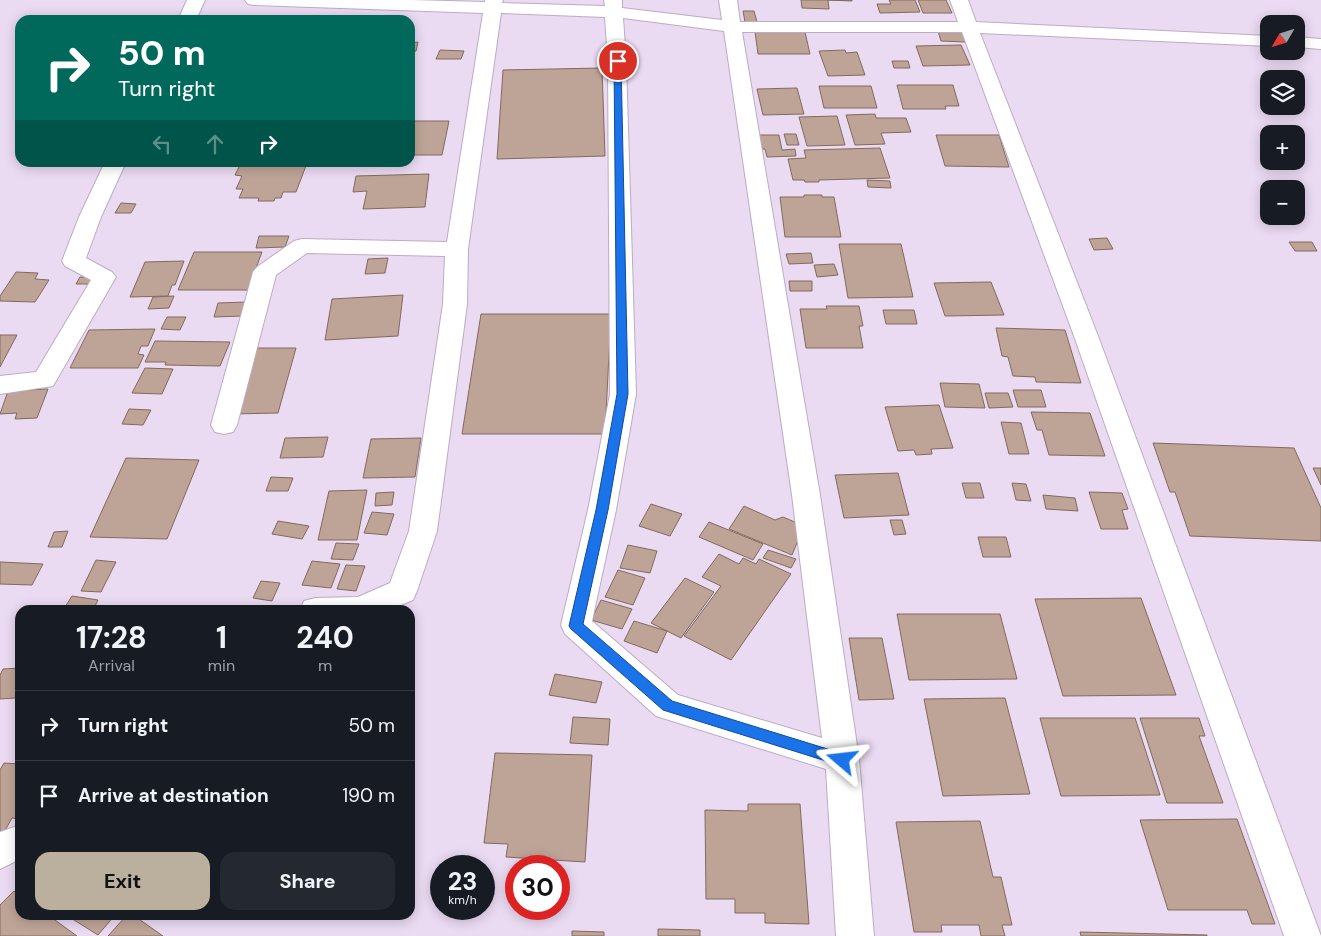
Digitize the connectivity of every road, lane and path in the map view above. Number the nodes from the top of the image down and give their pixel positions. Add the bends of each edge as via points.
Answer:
1 (196, 0) edge
2 (254, 0) edge
3 (728, 0) edge
4 (959, 0) edge
5 (494, 4) edge
6 (614, 6) edge
7 (188, 15) edge
8 (732, 27) junction
9 (970, 28) junction
10 (1260, 41) edge
11 (1305, 43) edge
12 (1321, 44) edge
13 (114, 167) edge
14 (457, 249) junction
15 (0, 386) edge
16 (224, 425) dead end
17 (370, 605) edge
18 (842, 760) junction
19 (15, 843) edge
20 (0, 852) edge
21 (855, 936) edge
22 (1303, 936) edge

1 - 7 street
2 - 5 street
3 - 8 street
4 - 9 street
5 - 6 street
5 - 14 street
6 - 8 street
6 - 18 street via 618,61 623,394 576,626 668,706
8 - 9 street
8 - 18 street via 806,495
9 - 10 street
9 - 22 street via 1086,336
11 - 12 street
13 - 15 street via 74,261 104,277 44,380
14 - 16 street via 302,246 265,272
14 - 17 street via 455,304 423,531 402,591
18 - 21 street
19 - 20 street

